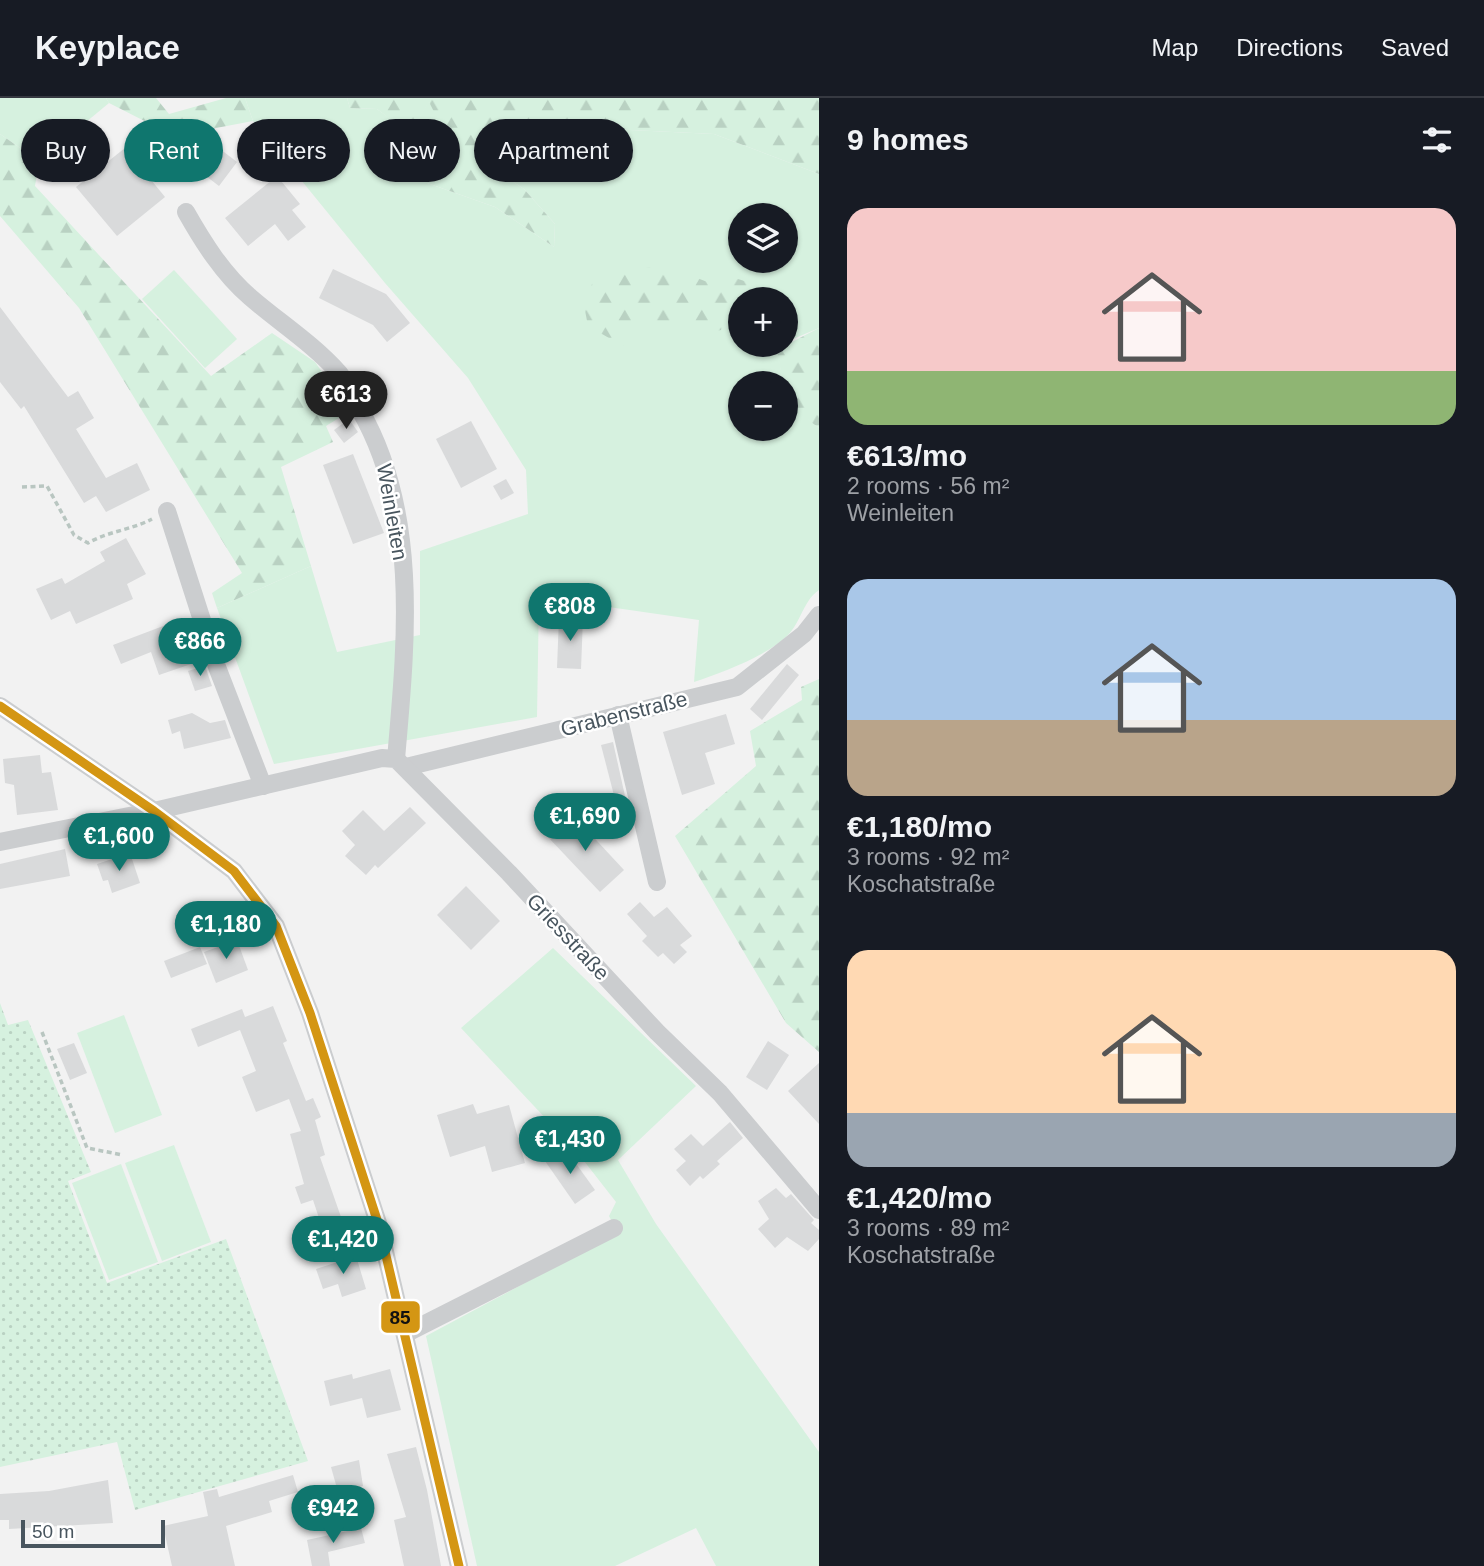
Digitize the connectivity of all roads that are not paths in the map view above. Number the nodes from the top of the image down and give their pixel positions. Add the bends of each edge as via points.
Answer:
1 (186, 212) dead end
2 (167, 511) road end
3 (819, 615) edge
4 (0, 706) edge
5 (618, 715) junction
6 (401, 763) junction
7 (263, 786) junction
8 (153, 811) junction
9 (0, 842) edge
10 (657, 882) dead end
11 (819, 1210) edge
12 (614, 1227) dead end
13 (407, 1333) junction
14 (459, 1566) edge

1 - 6 street, Weinleiten via 206,246 248,296 307,341 341,376 378,441 392,488 405,593
2 - 7 street
3 - 5 street, Grabenstraße via 804,634 737,687
4 - 8 street
5 - 6 street, Grabenstraße
5 - 10 street
6 - 7 street via 382,758
6 - 11 street, Griesstraße via 720,1093
7 - 8 street
8 - 9 street
8 - 13 street via 234,871 276,926 310,1013 379,1226
12 - 13 street
13 - 14 street

